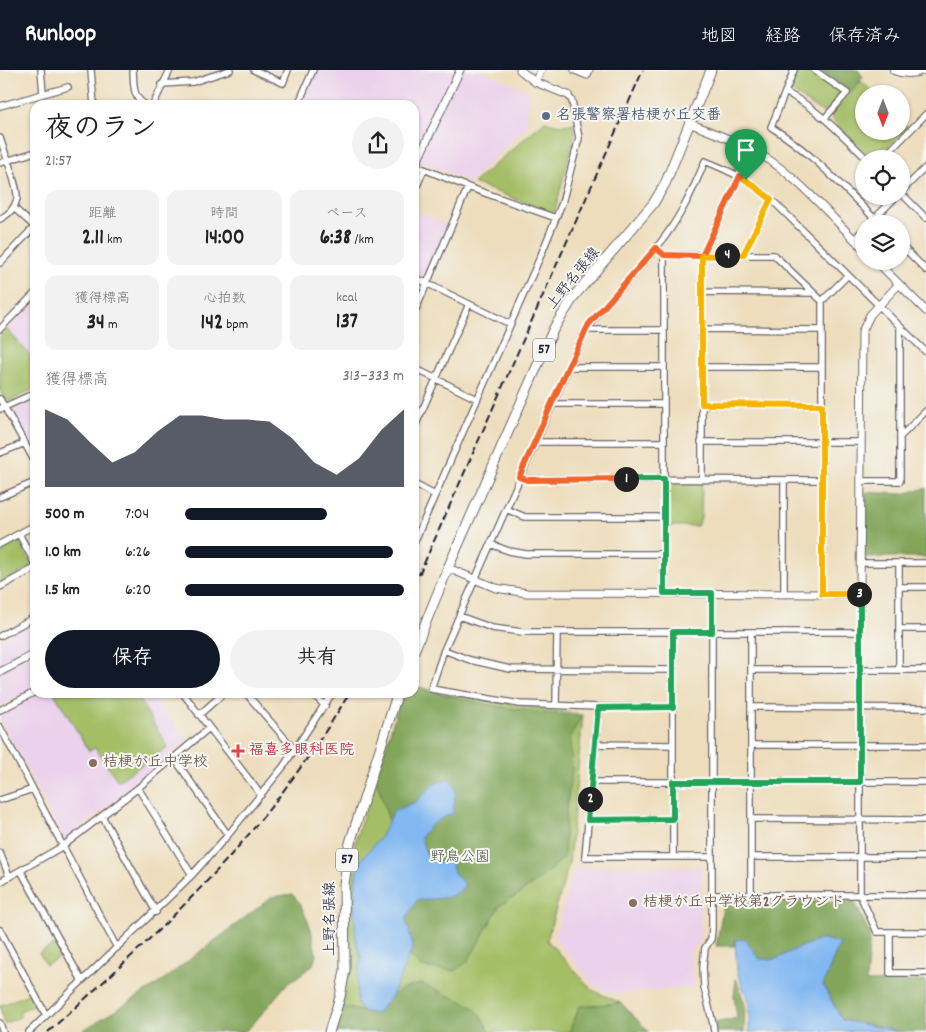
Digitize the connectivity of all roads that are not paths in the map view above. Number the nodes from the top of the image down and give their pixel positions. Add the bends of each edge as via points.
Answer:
1 (41, 70) edge
2 (91, 70) edge
3 (133, 70) edge
4 (170, 70) edge
5 (230, 70) edge
6 (254, 70) edge
7 (288, 70) edge
8 (312, 70) edge
9 (460, 70) edge
10 (520, 70) edge
11 (541, 70) edge
12 (575, 70) edge
13 (589, 70) edge
14 (711, 70) edge
15 (794, 70) edge
16 (814, 70) edge
17 (894, 70) edge
18 (923, 70) edge
19 (535, 82) junction
20 (162, 84) junction
21 (68, 87) dead end
22 (785, 92) junction
23 (43, 93) junction
24 (568, 95) joint
25 (94, 100) edge
26 (139, 100) edge
27 (155, 100) edge
28 (300, 100) edge
29 (0, 106) edge
30 (926, 114) edge
31 (825, 118) junction
32 (689, 123) junction
33 (0, 138) edge
34 (858, 150) edge
35 (891, 150) edge
36 (30, 153) edge
37 (419, 156) edge
38 (7, 160) junction
39 (0, 163) edge
40 (926, 167) edge
41 (419, 168) edge
42 (424, 169) junction
43 (740, 176) junction
44 (419, 181) edge
45 (910, 183) edge
46 (468, 187) junction
47 (771, 199) junction
48 (910, 201) edge
49 (888, 205) edge
50 (14, 208) junction
51 (870, 215) edge
52 (878, 215) edge
53 (556, 218) junction
54 (926, 218) edge
55 (0, 219) edge
56 (30, 222) edge
57 (30, 231) edge
58 (854, 240) edge
59 (656, 248) junction
60 (910, 254) edge
61 (664, 255) junction
62 (743, 255) junction
63 (702, 256) junction
64 (0, 262) edge
65 (885, 270) edge
66 (926, 270) edge
67 (848, 275) junction
68 (419, 279) edge
69 (427, 283) junction
70 (899, 284) junction
71 (702, 292) junction
72 (813, 293) junction
73 (30, 298) edge
74 (822, 301) junction
75 (419, 302) edge
76 (469, 304) junction
77 (879, 304) junction
78 (926, 311) edge
79 (510, 324) junction
80 (900, 327) junction
81 (0, 329) edge
82 (702, 329) junction
83 (587, 330) junction
84 (664, 330) junction
85 (822, 330) junction
86 (926, 352) edge
87 (568, 367) junction
88 (664, 367) junction
89 (702, 367) junction
90 (822, 367) junction
91 (419, 370) edge
92 (436, 378) junction
93 (30, 395) edge
94 (0, 399) edge
95 (477, 399) junction
96 (553, 404) junction
97 (664, 404) junction
98 (702, 404) junction
99 (822, 405) junction
100 (2, 409) edge
101 (926, 411) edge
102 (419, 417) edge
103 (900, 437) junction
104 (535, 442) junction
105 (664, 442) junction
106 (701, 442) junction
107 (822, 442) junction
108 (861, 442) junction
109 (25, 443) junction
110 (30, 452) edge
111 (0, 453) edge
112 (519, 477) junction
113 (664, 479) junction
114 (702, 479) junction
115 (784, 480) junction
116 (822, 480) junction
117 (861, 481) junction
118 (30, 484) edge
119 (419, 487) edge
120 (435, 495) junction
121 (0, 497) edge
122 (506, 509) junction
123 (664, 517) junction
124 (30, 528) edge
125 (419, 531) edge
126 (18, 534) junction
127 (0, 544) edge
128 (490, 544) junction
129 (664, 554) junction
130 (30, 555) edge
131 (860, 563) junction
132 (900, 563) junction
133 (926, 563) edge
134 (448, 568) junction
135 (30, 571) edge
136 (475, 580) junction
137 (0, 587) edge
138 (900, 587) junction
139 (926, 587) edge
140 (664, 593) junction
141 (712, 593) junction
142 (784, 594) junction
143 (822, 594) junction
144 (860, 594) junction
145 (459, 616) junction
146 (30, 620) edge
147 (899, 629) junction
148 (926, 629) edge
149 (557, 632) junction
150 (673, 632) junction
151 (712, 632) junction
152 (860, 632) junction
153 (751, 633) junction
154 (0, 636) edge
155 (419, 639) edge
156 (444, 650) junction
157 (30, 657) edge
158 (557, 669) junction
159 (673, 670) junction
160 (751, 670) junction
161 (861, 670) junction
162 (899, 670) junction
163 (926, 670) edge
164 (0, 672) edge
165 (30, 695) edge
166 (186, 698) edge
167 (218, 698) edge
168 (250, 698) edge
169 (317, 698) edge
170 (330, 698) edge
171 (396, 698) edge
172 (556, 705) junction
173 (325, 706) junction
174 (673, 707) junction
175 (751, 707) junction
176 (598, 708) junction
177 (861, 708) junction
178 (926, 708) edge
179 (0, 710) edge
180 (199, 715) junction
181 (0, 728) edge
182 (209, 728) junction
183 (595, 744) junction
184 (751, 744) junction
185 (673, 745) junction
186 (860, 745) junction
187 (926, 745) edge
188 (294, 749) junction
189 (174, 758) junction
190 (592, 782) junction
191 (673, 782) junction
192 (712, 782) junction
193 (751, 782) junction
194 (860, 782) junction
195 (926, 782) edge
196 (138, 788) junction
197 (33, 789) junction
198 (261, 795) junction
199 (0, 800) edge
200 (102, 816) junction
201 (673, 819) junction
202 (751, 819) junction
203 (588, 820) junction
204 (860, 820) junction
205 (926, 820) edge
206 (228, 835) junction
207 (63, 846) junction
208 (0, 853) edge
209 (673, 857) junction
210 (712, 857) junction
211 (751, 857) junction
212 (860, 857) junction
213 (926, 858) edge
214 (21, 870) junction
215 (192, 875) junction
216 (9, 876) junction
217 (0, 882) edge
218 (751, 894) junction
219 (860, 894) junction
220 (712, 895) junction
221 (926, 895) edge
222 (156, 912) junction
223 (0, 930) edge
224 (890, 932) junction
225 (926, 932) edge
226 (117, 948) junction
227 (926, 973) edge
228 (82, 981) junction
229 (46, 1014) junction
230 (0, 1023) edge
231 (715, 1031) edge
232 (3, 1032) edge
233 (29, 1032) edge
234 (329, 1032) edge

1 - 23 street
2 - 25 street
3 - 26 street
4 - 20 street
5 - 20 street via 193,82
6 - 7 street via 283,83
8 - 28 street
9 - 37 street
10 - 19 street
11 - 19 street
12 - 13 street via 587,75
14 - 32 main road, 上野名張線 / 57
15 - 22 street
16 - 31 street via 847,93
17 - 18 main road via 915,73
19 - 24 street
20 - 27 street
21 - 23 street
22 - 31 street
22 - 51 street via 771,126 805,150
23 - 29 street
24 - 53 street via 579,138
30 - 35 street
31 - 34 street
32 - 58 street via 742,145 772,162 802,187
32 - 134 main road, 上野名張線 / 57 via 654,204 575,295 554,328
33 - 38 street
36 - 38 street
38 - 39 street
38 - 50 street via 18,193
40 - 45 street
41 - 42 street
42 - 44 street
42 - 46 street
43 - 47 street
43 - 59 street via 705,161 688,203
43 - 63 street
46 - 53 street
46 - 69 street
47 - 62 street
47 - 67 street
48 - 54 street
49 - 52 street
50 - 55 street
50 - 56 street
53 - 79 street
57 - 64 street
59 - 61 street
59 - 83 street via 601,309
60 - 66 street
61 - 63 street
61 - 84 street
62 - 63 street
62 - 72 street via 774,255
63 - 71 street
65 - 70 street
67 - 74 street
67 - 77 street
68 - 69 street
69 - 75 street
69 - 76 street
70 - 77 street
70 - 78 street
71 - 72 street
71 - 82 street
72 - 74 street
73 - 81 street
74 - 85 street
76 - 79 street
76 - 92 street
77 - 80 street
77 - 108 street via 862,332
79 - 95 street
80 - 86 street
80 - 103 street
82 - 85 street
82 - 89 street
83 - 84 street
83 - 87 street
84 - 88 street
85 - 90 street
87 - 88 street
87 - 96 street
88 - 97 street
89 - 90 street
89 - 98 street
90 - 99 street
91 - 92 street
92 - 95 street
92 - 102 street
93 - 100 street
94 - 100 street
95 - 120 street
96 - 97 street
96 - 104 street
97 - 105 street
98 - 99 street
98 - 106 street
99 - 107 street
100 - 109 street
101 - 103 street
103 - 117 street via 900,481
104 - 105 street
104 - 112 street
105 - 113 street
106 - 107 street
106 - 114 street
107 - 108 street
107 - 116 street
108 - 117 street
109 - 110 street
109 - 111 street
112 - 113 street via 527,480
112 - 122 street
113 - 114 street
113 - 123 street
114 - 115 street
115 - 116 street
115 - 142 street
116 - 143 street
117 - 131 street
118 - 121 street
119 - 120 street
120 - 125 street
122 - 123 street via 525,517
122 - 128 street
123 - 129 street
124 - 126 street
126 - 127 street
126 - 130 street
128 - 129 street via 526,554
128 - 136 street
129 - 140 street
131 - 132 street
131 - 144 street
132 - 133 street
132 - 138 street
134 - 136 street
134 - 155 main road, 上野名張線 / 57
135 - 137 street
136 - 140 street via 496,588 527,593
136 - 145 street
138 - 139 street
138 - 147 street
140 - 141 street
141 - 142 street
141 - 151 street
142 - 143 street
143 - 144 street
144 - 152 street
145 - 149 street via 507,631
145 - 156 street
146 - 154 street
147 - 148 street
147 - 162 street
149 - 150 street
149 - 158 street
150 - 151 street
150 - 159 street
151 - 153 street
151 - 192 street
152 - 153 street
152 - 161 street
153 - 160 street
156 - 158 street via 499,667
156 - 172 street via 431,689 520,704
157 - 164 street
158 - 159 street
158 - 172 street
159 - 174 street
160 - 161 street
160 - 175 street
161 - 162 street
161 - 177 street
162 - 163 street
165 - 179 street
166 - 180 street
167 - 180 street
168 - 188 street
169 - 173 street
170 - 173 street
171 - 234 main road, 上野名張線 / 57 via 350,843 344,884 345,970
172 - 176 street
173 - 188 street
174 - 176 street
174 - 185 street
175 - 177 street
175 - 184 street
176 - 183 street
177 - 178 street
177 - 186 street
180 - 182 street
181 - 197 street
182 - 189 street
182 - 198 street
183 - 185 street
183 - 190 street
184 - 186 street
184 - 193 street
185 - 191 street
186 - 187 street
186 - 194 street
188 - 198 street
189 - 196 street
189 - 206 street
190 - 191 street
190 - 203 street
191 - 192 street
191 - 201 street
192 - 193 street
192 - 210 street
193 - 194 street
193 - 202 street
194 - 195 street
194 - 204 street
196 - 200 street
196 - 215 street
197 - 199 street
197 - 207 street
198 - 206 street
200 - 207 street
200 - 222 street
201 - 203 street
201 - 209 street
202 - 204 street
202 - 211 street
203 - 209 street via 585,857
204 - 205 street
204 - 212 street
206 - 215 street
207 - 214 street
207 - 226 street
208 - 216 street
209 - 210 street
210 - 220 street
211 - 212 street
211 - 218 street
212 - 213 street
212 - 219 street
214 - 216 street
214 - 228 street
215 - 222 street
216 - 217 street
218 - 219 street
218 - 220 street
219 - 221 street
219 - 224 street via 877,932
220 - 231 street via 712,935 705,948 703,967 704,987
222 - 226 street
223 - 229 street
224 - 225 street
224 - 227 street via 890,973
226 - 228 street
228 - 229 street
229 - 233 street
230 - 232 street

